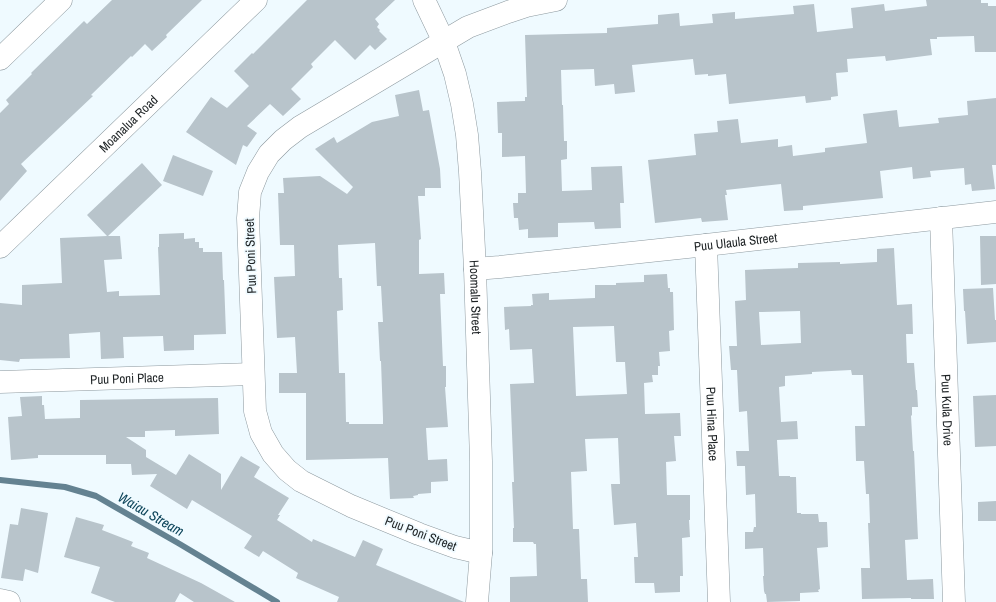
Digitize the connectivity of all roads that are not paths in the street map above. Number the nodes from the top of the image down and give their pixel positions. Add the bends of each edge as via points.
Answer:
1 (61, 0) edge
2 (256, 0) edge
3 (424, 0) edge
4 (556, 0) edge
5 (444, 42) junction
6 (0, 59) edge
7 (996, 212) edge
8 (941, 218) junction
9 (706, 245) junction
10 (0, 247) edge
11 (475, 269) junction
12 (253, 374) junction
13 (0, 382) edge
14 (481, 553) junction
15 (0, 600) edge
16 (9, 602) edge
17 (477, 602) edge
18 (719, 602) edge
19 (954, 602) edge

1 - 6 street
2 - 10 street, Moanalua Road
3 - 5 street, Hoomalu Street
4 - 5 street, Puu Poni Street via 508,12 468,28
5 - 11 street, Hoomalu Street via 455,74 467,134
5 - 12 street, Puu Poni Street via 300,127 269,154 258,172 250,192 248,218
7 - 8 street, Puu Ulaula Street
8 - 9 street, Puu Ulaula Street
8 - 19 street, Puu Kula Drive
9 - 11 street, Puu Ulaula Street
9 - 18 street, Puu Hina Place
11 - 14 street, Hoomalu Street
12 - 13 street, Puu Poni Place
12 - 14 street, Puu Poni Street via 255,411 261,433 272,454 286,470 301,481 419,534
14 - 17 street, Hoomalu Street
15 - 16 street

